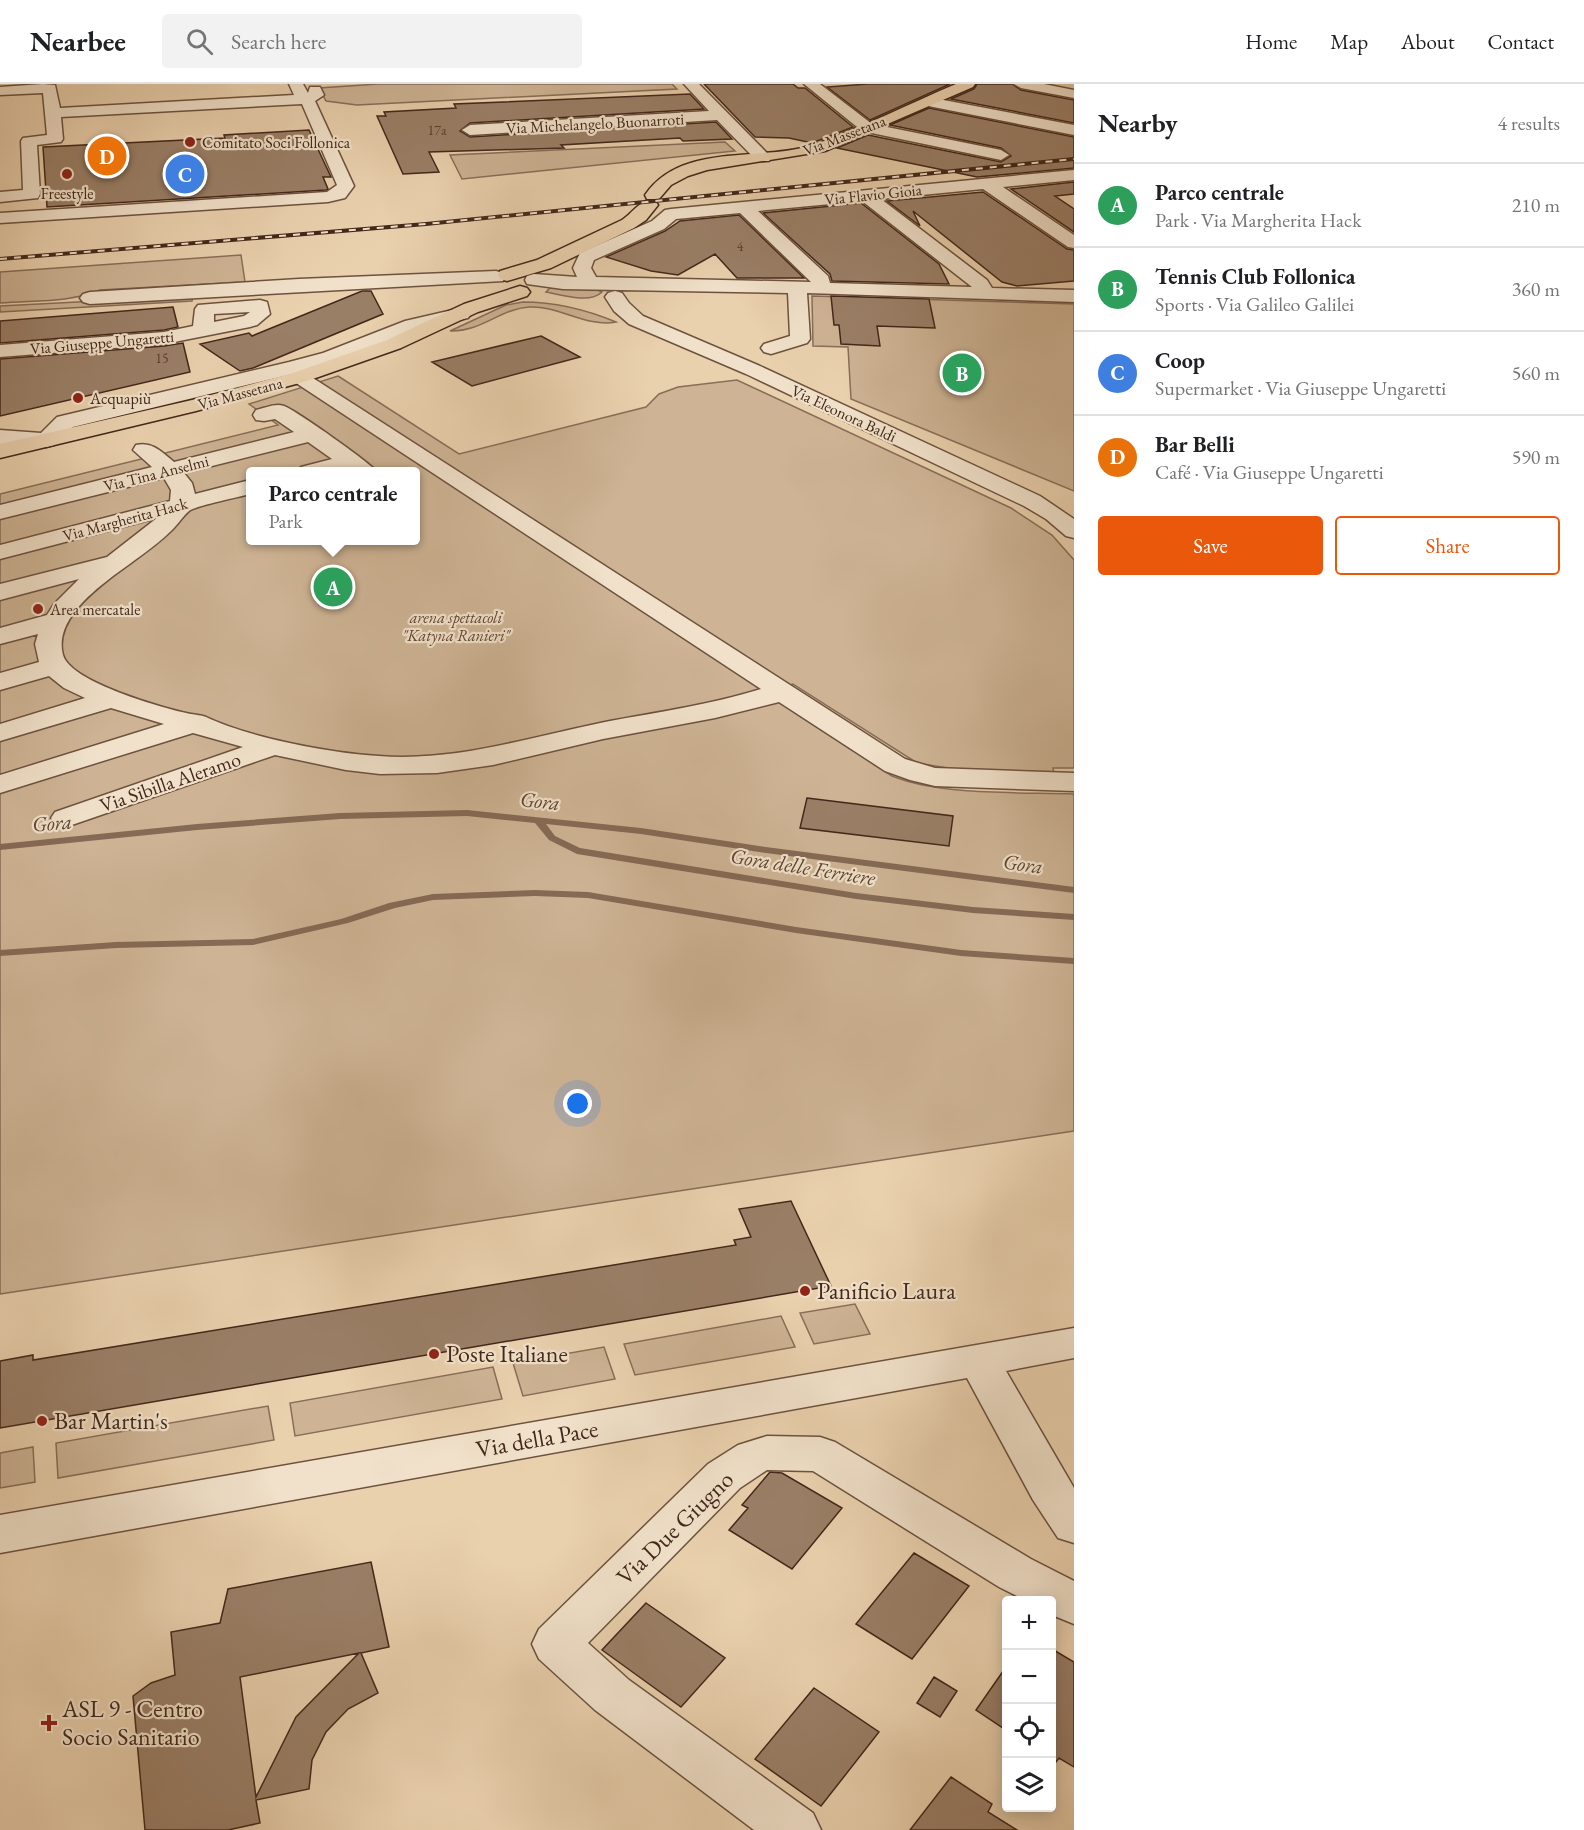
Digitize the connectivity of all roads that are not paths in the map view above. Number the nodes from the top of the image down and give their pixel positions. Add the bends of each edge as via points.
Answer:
1 (691, 84) edge
2 (811, 84) edge
3 (929, 84) edge
4 (968, 84) edge
5 (1021, 84) edge
6 (304, 90) edge
7 (0, 91) edge
8 (944, 94) junction
9 (1074, 94) edge
10 (928, 102) junction
11 (52, 113) junction
12 (721, 115) junction
13 (867, 128) junction
14 (470, 130) dead end
15 (1074, 130) edge
16 (1000, 155) dead end
17 (763, 158) junction
18 (1074, 175) edge
19 (986, 183) junction
20 (866, 195) junction
21 (0, 197) edge
22 (744, 207) junction
23 (0, 218) edge
24 (1074, 243) edge
25 (493, 281) junction
26 (530, 281) junction
27 (796, 287) junction
28 (820, 288) junction
29 (606, 293) junction
30 (986, 293) junction
31 (1074, 296) edge
32 (90, 298) dead end
33 (574, 302) dead end
34 (466, 311) junction
35 (203, 330) dead end
36 (771, 348) dead end
37 (0, 351) edge
38 (300, 377) junction
39 (264, 414) dead end
40 (312, 434) junction
41 (0, 437) edge
42 (46, 440) junction
43 (144, 450) dead end
44 (0, 451) edge
45 (358, 466) edge
46 (168, 470) junction
47 (246, 488) edge
48 (181, 505) junction
49 (0, 512) edge
50 (1074, 531) edge
51 (0, 552) edge
52 (113, 562) junction
53 (0, 592) edge
54 (55, 621) junction
55 (0, 636) edge
56 (54, 666) junction
57 (0, 682) edge
58 (776, 689) junction
59 (111, 699) junction
60 (196, 723) junction
61 (0, 733) edge
62 (274, 747) junction
63 (0, 784) edge
64 (1070, 784) edge
65 (66, 819) dead end
66 (1074, 1343) edge
67 (978, 1359) junction
68 (1074, 1525) edge
69 (0, 1534) edge
70 (1074, 1604) edge
71 (795, 1830) edge

1 - 12 street, Via Michelangelo Buonarroti
2 - 13 street
3 - 8 street
4 - 8 main road, Via Massetana
5 - 9 street
6 - 11 street via 277,100
6 - 23 street via 346,186 339,194
7 - 11 street via 50,88
8 - 10 main road, Via Massetana
10 - 13 main road, Via Massetana
10 - 15 street
11 - 21 street via 55,140 28,141 32,194
12 - 14 street, Via Michelangelo Buonarroti
12 - 17 street, Via Michelangelo Buonarroti
13 - 16 street
13 - 17 main road, Via Massetana via 809,151
17 - 26 main road, Via Massetana via 711,164 664,180 640,216
18 - 19 street, Via Flavio Gioia
19 - 20 street, Via Flavio Gioia
19 - 24 street
20 - 22 street, Via Flavio Gioia
20 - 30 street via 980,284
22 - 28 street via 821,280
22 - 29 street, Via Flavio Gioia via 671,214 658,225 586,257 582,268
25 - 26 main road
25 - 32 street via 447,277
25 - 34 main road
26 - 29 street
26 - 33 street
26 - 34 main road, Via Massetana
27 - 28 street
27 - 29 street via 676,283
27 - 36 street via 800,339
28 - 30 street
29 - 50 street, Via Eleonora Baldi via 629,316 1032,501
30 - 31 street
34 - 38 main road, Via Massetana via 394,344
34 - 42 street via 412,325 295,367 65,422
35 - 37 street, Via Giuseppe Ungaretti via 164,338
38 - 42 main road, Via Massetana
38 - 58 street
39 - 40 street via 278,411
40 - 45 street
40 - 46 street, Via Tina Anselmi
41 - 42 street
42 - 44 main road, Via Massetana
43 - 46 street
46 - 48 street via 182,487
46 - 49 street, Via Tina Anselmi
47 - 48 street, Via Margherita Hack
48 - 51 street, Via Margherita Hack
48 - 52 street via 168,522
52 - 53 street
52 - 54 street via 61,610
54 - 55 street
54 - 56 street via 49,637
56 - 57 street
56 - 59 street via 87,690
58 - 62 street via 707,713 444,765 380,765
58 - 64 street via 905,770 935,777
59 - 60 street
59 - 61 street
60 - 62 street
60 - 63 street
62 - 65 street, Via Sibilla Aleramo
66 - 67 street, Via della Pace
67 - 68 street
67 - 69 street, Via della Pace
70 - 71 street, Via Due Giugno via 820,1454 767,1453 753,1457 724,1476 556,1644 612,1695

